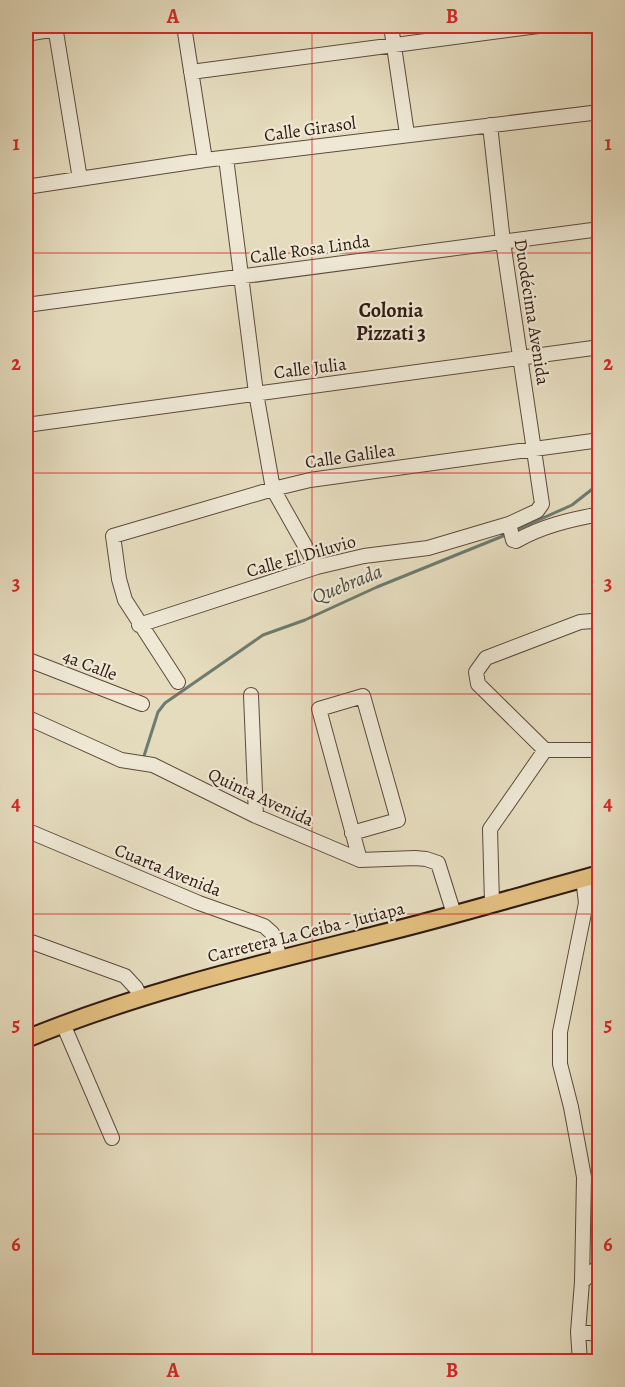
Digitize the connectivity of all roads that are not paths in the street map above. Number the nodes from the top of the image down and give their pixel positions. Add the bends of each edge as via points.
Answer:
1 (184, 26) edge
2 (391, 26) edge
3 (538, 26) edge
4 (594, 26) edge
5 (56, 27) edge
6 (600, 29) edge
7 (26, 34) edge
8 (394, 44) junction
9 (191, 72) junction
10 (600, 112) edge
11 (490, 125) junction
12 (407, 134) junction
13 (226, 158) junction
14 (205, 160) junction
15 (80, 178) junction
16 (26, 187) edge
17 (600, 229) edge
18 (503, 242) junction
19 (241, 276) junction
20 (26, 305) edge
21 (600, 347) edge
22 (521, 359) junction
23 (256, 393) junction
24 (26, 425) edge
25 (600, 440) edge
26 (535, 449) junction
27 (273, 489) junction
28 (542, 504) joint
29 (600, 514) edge
30 (511, 531) junction
31 (317, 567) junction
32 (139, 625) junction
33 (600, 626) edge
34 (26, 660) edge
35 (178, 682) dead end
36 (251, 695) dead end
37 (142, 704) dead end
38 (26, 717) edge
39 (545, 750) junction
40 (600, 750) edge
41 (256, 816) junction
42 (26, 830) edge
43 (352, 833) junction
44 (360, 860) junction
45 (591, 876) edge
46 (492, 903) junction
47 (454, 914) junction
48 (26, 940) edge
49 (280, 958) junction
50 (140, 997) junction
51 (63, 1024) junction
52 (26, 1039) edge
53 (112, 1138) dead end
54 (600, 1265) edge
55 (582, 1282) junction
56 (578, 1332) junction
57 (600, 1334) edge
58 (580, 1362) edge

1 - 9 street
2 - 8 street
3 - 8 street
4 - 6 street
5 - 7 street
5 - 15 street
8 - 9 street
8 - 12 street
9 - 14 street
10 - 11 street, Calle Girasol
11 - 12 street, Calle Girasol
11 - 18 street, Duodécima Avenida
12 - 13 street, Calle Girasol
13 - 14 street, Calle Girasol
13 - 19 street
14 - 15 street, Calle Girasol
15 - 16 street, Calle Girasol
17 - 18 street, Calle Rosa Linda
18 - 19 street, Calle Rosa Linda
18 - 22 street, Duodécima Avenida
19 - 20 street, Calle Rosa Linda
19 - 23 street
21 - 22 street, Calle Julia
22 - 23 street, Calle Julia
22 - 26 street, Duodécima Avenida
23 - 24 street, Calle Julia
23 - 27 street
25 - 26 street, Calle Galilea
26 - 27 street, Calle Galilea via 310,480
26 - 28 street, Duodécima Avenida
27 - 31 street
27 - 32 street, Calle Galilea via 113,536 125,600
28 - 30 street, Calle El Diluvio
29 - 30 street, Calle El Diluvio via 554,524 516,541
30 - 31 street, Calle El Diluvio
31 - 32 street, Calle El Diluvio
32 - 35 street
33 - 39 street via 592,621 569,626 486,658 476,672 478,684
34 - 37 street, 4a Calle
36 - 41 street
38 - 41 street, Quinta Avenida via 121,760 153,765
39 - 40 street
39 - 46 street via 490,829
41 - 44 street, Quinta Avenida
42 - 49 street, Cuarta Avenida via 264,926 272,933
43 - 43 street via 319,709 363,696 398,820
43 - 44 street
44 - 47 street, Quinta Avenida via 415,858 438,863
45 - 46 main road, Carretera La Ceiba - Jutiapa
45 - 55 street via 560,1032 560,1064 584,1177
46 - 47 main road, Carretera La Ceiba - Jutiapa
47 - 49 main road, Carretera La Ceiba - Jutiapa
48 - 50 street via 125,976
49 - 50 main road, Carretera La Ceiba - Jutiapa
50 - 51 main road, Carretera La Ceiba - Jutiapa
51 - 52 main road, Carretera La Ceiba - Jutiapa
51 - 53 street
54 - 55 street
55 - 56 street
56 - 57 street
56 - 58 street

